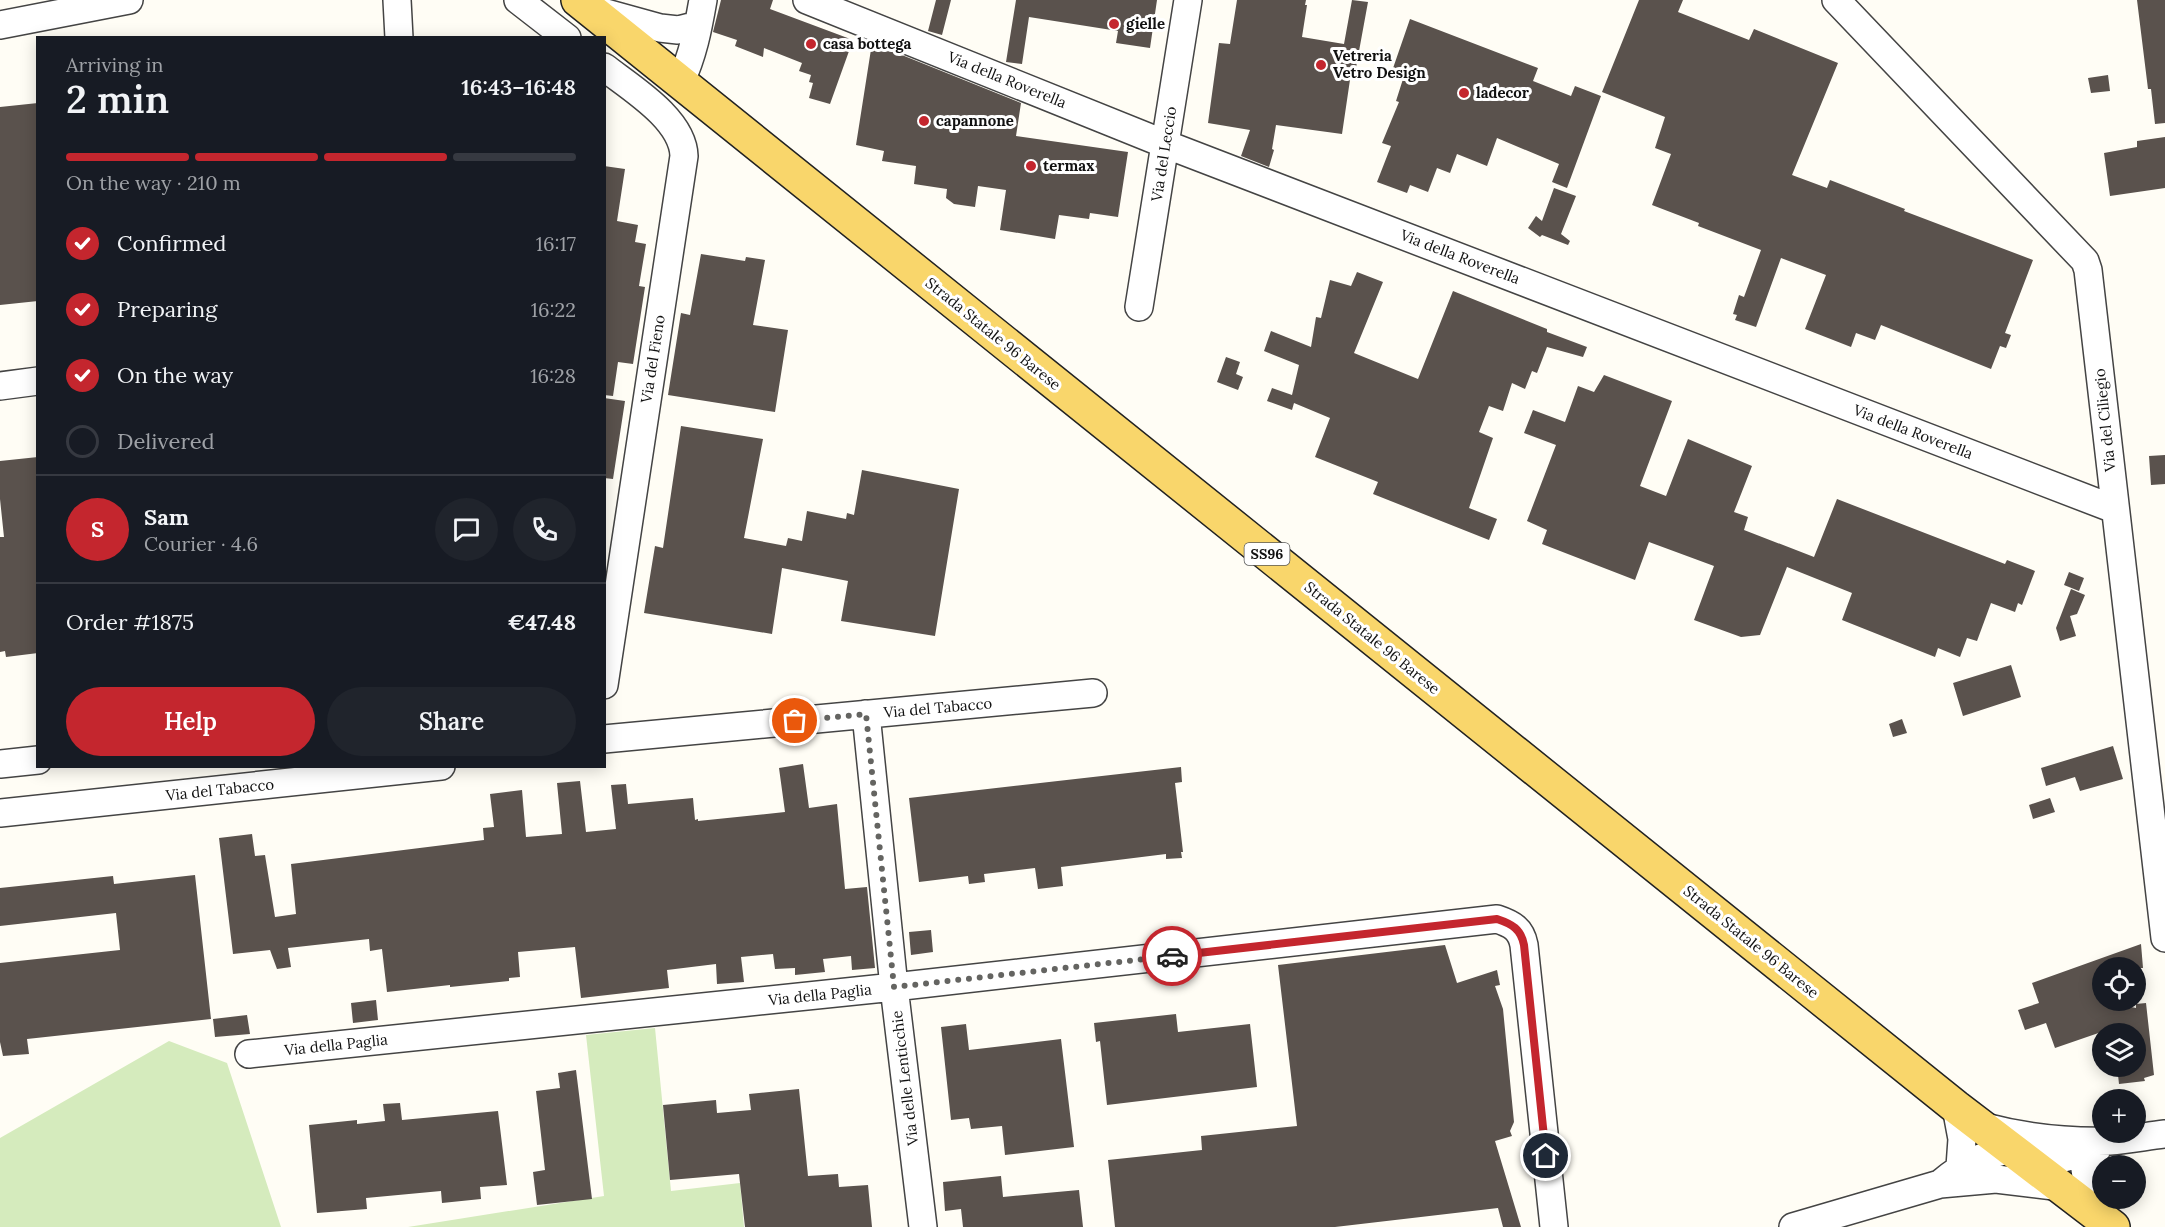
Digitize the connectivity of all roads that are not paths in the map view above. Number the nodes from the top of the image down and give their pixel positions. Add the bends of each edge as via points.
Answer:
1 (129, 0) edge
2 (397, 0) edge
3 (518, 0) edge
4 (807, 0) edge
5 (1188, 0) edge
6 (1836, 0) edge
7 (583, 4) edge
8 (693, 18) edge
9 (0, 25) edge
10 (399, 36) edge
11 (564, 36) edge
12 (614, 47) edge
13 (606, 69) edge
14 (668, 73) junction
15 (1165, 144) junction
16 (1139, 307) dead end
17 (36, 381) edge
18 (0, 386) edge
19 (2114, 509) junction
20 (606, 672) edge
21 (1093, 693) dead end
22 (866, 714) junction
23 (606, 739) edge
24 (36, 760) edge
25 (0, 764) edge
26 (422, 768) edge
27 (0, 813) edge
28 (2165, 938) edge
29 (894, 987) junction
30 (249, 1054) dead end
31 (1968, 1117) junction
32 (2165, 1134) edge
33 (2102, 1146) junction
34 (2029, 1152) junction
35 (1950, 1176) junction
36 (1996, 1179) junction
37 (2062, 1187) junction
38 (2102, 1218) edge
39 (923, 1227) edge
40 (1554, 1227) edge
41 (1793, 1227) edge

1 - 9 street
2 - 10 street
3 - 11 street
4 - 15 street, Via della Roverella
5 - 15 street, Via del Leccio
6 - 19 street, Via del Ciliegio via 2085,261
7 - 8 street via 642,24
7 - 12 main road, Strada Statale 96 Barese / SS96
8 - 14 street via 690,60
12 - 14 main road, Strada Statale 96 Barese / SS96
13 - 20 street, Via del Fieno via 670,122 682,140 684,156
14 - 31 main road, Strada Statale 96 Barese / SS96
15 - 16 street, Via del Leccio
15 - 19 street, Via della Roverella
17 - 18 street
19 - 28 street, Via del Ciliegio
21 - 22 street, Via del Tabacco
22 - 23 street, Via del Tabacco
22 - 29 street, Via delle Lenticchie
24 - 25 street
26 - 27 street, Via del Tabacco
29 - 30 street, Via della Paglia
29 - 39 street, Via delle Lenticchie
29 - 40 street, Via della Paglia via 1497,919 1509,922 1517,928 1524,945
31 - 34 main road, Strada Statale 96 Barese / SS96
31 - 35 street
32 - 33 street
33 - 34 street via 2065,1157
33 - 38 street via 2085,1169
34 - 35 street via 1986,1155
34 - 36 street
34 - 37 main road, Strada Statale 96 Barese / SS96
35 - 36 street
35 - 41 street
36 - 37 street
37 - 38 main road, Strada Statale 96 Barese / SS96

